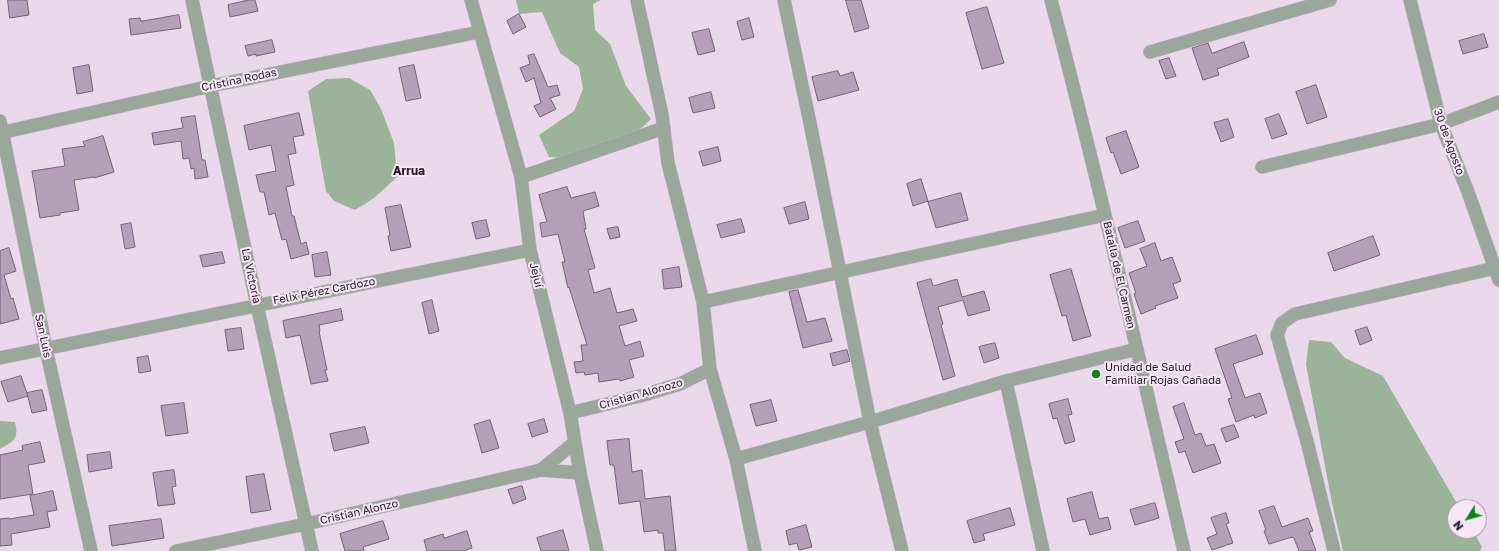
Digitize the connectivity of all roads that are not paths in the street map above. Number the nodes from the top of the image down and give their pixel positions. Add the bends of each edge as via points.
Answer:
1 (192, 0) edge
2 (471, 0) edge
3 (637, 0) edge
4 (784, 0) edge
5 (1051, 0) edge
6 (1330, 0) edge
7 (1410, 0) edge
8 (479, 32) junction
9 (1150, 52) dead end
10 (211, 86) junction
11 (1499, 102) edge
12 (1441, 124) junction
13 (664, 128) junction
14 (1, 129) edge
15 (1262, 167) dead end
16 (521, 177) junction
17 (1105, 214) junction
18 (530, 250) junction
19 (840, 272) junction
20 (1497, 272) edge
21 (703, 302) junction
22 (257, 305) junction
23 (46, 349) junction
24 (1137, 350) junction
25 (0, 358) edge
26 (710, 370) junction
27 (1006, 381) junction
28 (570, 413) junction
29 (870, 422) junction
30 (574, 442) junction
31 (736, 459) junction
32 (541, 470) junction
33 (580, 473) junction
34 (306, 524) junction
35 (91, 551) edge
36 (176, 551) edge
37 (312, 551) edge
38 (597, 551) edge
39 (755, 551) edge
40 (902, 551) edge
41 (1044, 551) edge
42 (1184, 551) edge
43 (1334, 551) edge

1 - 10 street, La Victoria
2 - 8 street, Jejuí
3 - 13 street
4 - 19 street
5 - 17 street, Batalla de El Carmen
6 - 9 street
7 - 12 street, 30 de Agosto
8 - 10 street, Cristina Rodas
8 - 16 street, Jejuí
10 - 14 street, Cristina Rodas
10 - 22 street, La Victoria
11 - 12 street
12 - 15 street
12 - 20 street, 30 de Agosto
13 - 16 street
13 - 21 street via 668,163
14 - 23 street, San Luis
16 - 18 street, Jejuí
17 - 19 street
17 - 24 street, Batalla de El Carmen
18 - 22 street, Felix Pérez Cardozo
18 - 28 street, Jejuí
19 - 21 street
19 - 29 street
20 - 43 street via 1294,314 1282,323 1277,334
21 - 26 street
22 - 23 street, Felix Pérez Cardozo
22 - 34 street, La Victoria
23 - 25 street, Felix Pérez Cardozo
23 - 35 street, San Luis
24 - 27 street
24 - 42 street, Batalla de El Carmen
26 - 28 street, Cristian Alonozo via 680,384
26 - 31 street
27 - 29 street
27 - 41 street
28 - 30 street, Jejuí
29 - 31 street
29 - 40 street
30 - 32 street, Cristian Alonzo
30 - 33 street, Jejuí
31 - 39 street
32 - 33 street, Cristian Alonzo
32 - 34 street, Cristian Alonzo
33 - 38 street, Jejuí
34 - 36 street, Cristian Alonzo
34 - 37 street, La Victoria

